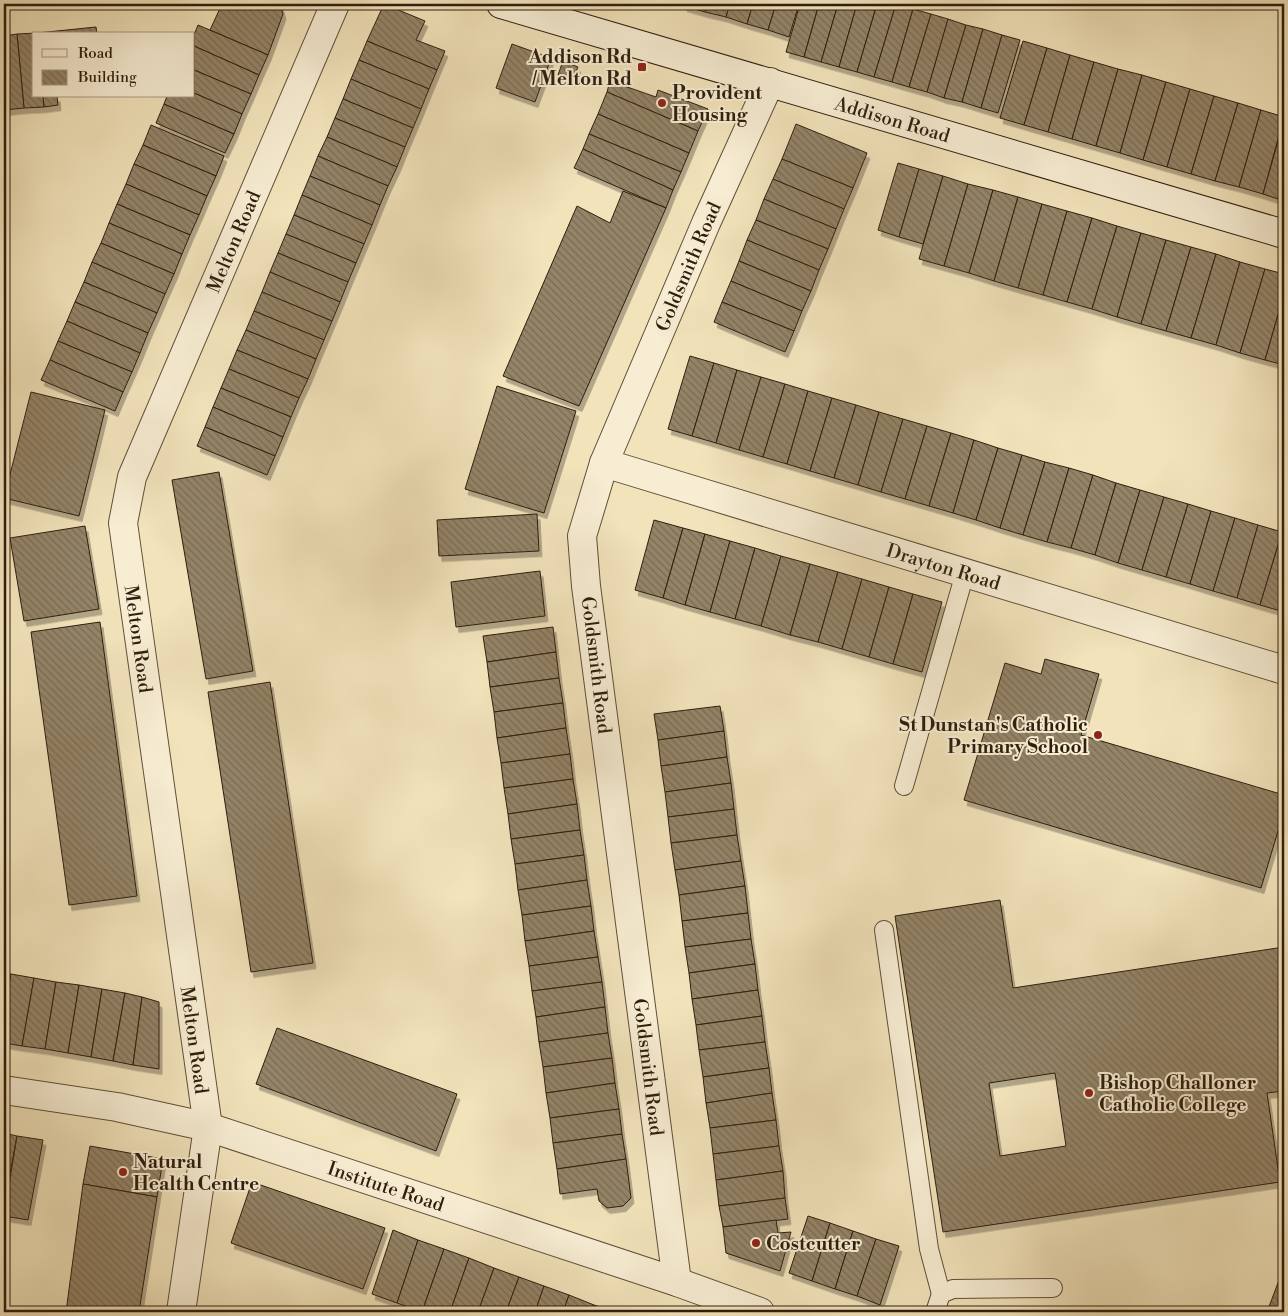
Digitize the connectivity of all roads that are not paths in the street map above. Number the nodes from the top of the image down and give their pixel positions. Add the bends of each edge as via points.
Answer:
1 (335, 4) edge
2 (500, 4) edge
3 (770, 82) junction
4 (1284, 234) edge
5 (604, 463) junction
6 (965, 573) junction
7 (1284, 670) edge
8 (904, 786) dead end
9 (884, 930) dead end
10 (4, 1090) edge
11 (208, 1127) junction
12 (677, 1282) junction
13 (1053, 1288) dead end
14 (941, 1294) junction
15 (181, 1312) edge
16 (760, 1312) edge
17 (935, 1312) edge

1 - 11 street, Melton Road via 132,477 123,523
2 - 3 street, Addison Road
3 - 4 street, Addison Road
3 - 5 street, Goldsmith Road
5 - 6 street, Drayton Road
5 - 12 street, Goldsmith Road via 582,536 586,586
6 - 7 street, Drayton Road
6 - 8 lane
9 - 14 lane via 929,1249
10 - 11 street, Institute Road via 117,1107
11 - 12 street, Institute Road
11 - 15 street, Melton Road
12 - 16 street, Institute Road
13 - 14 lane via 953,1289
14 - 17 lane

